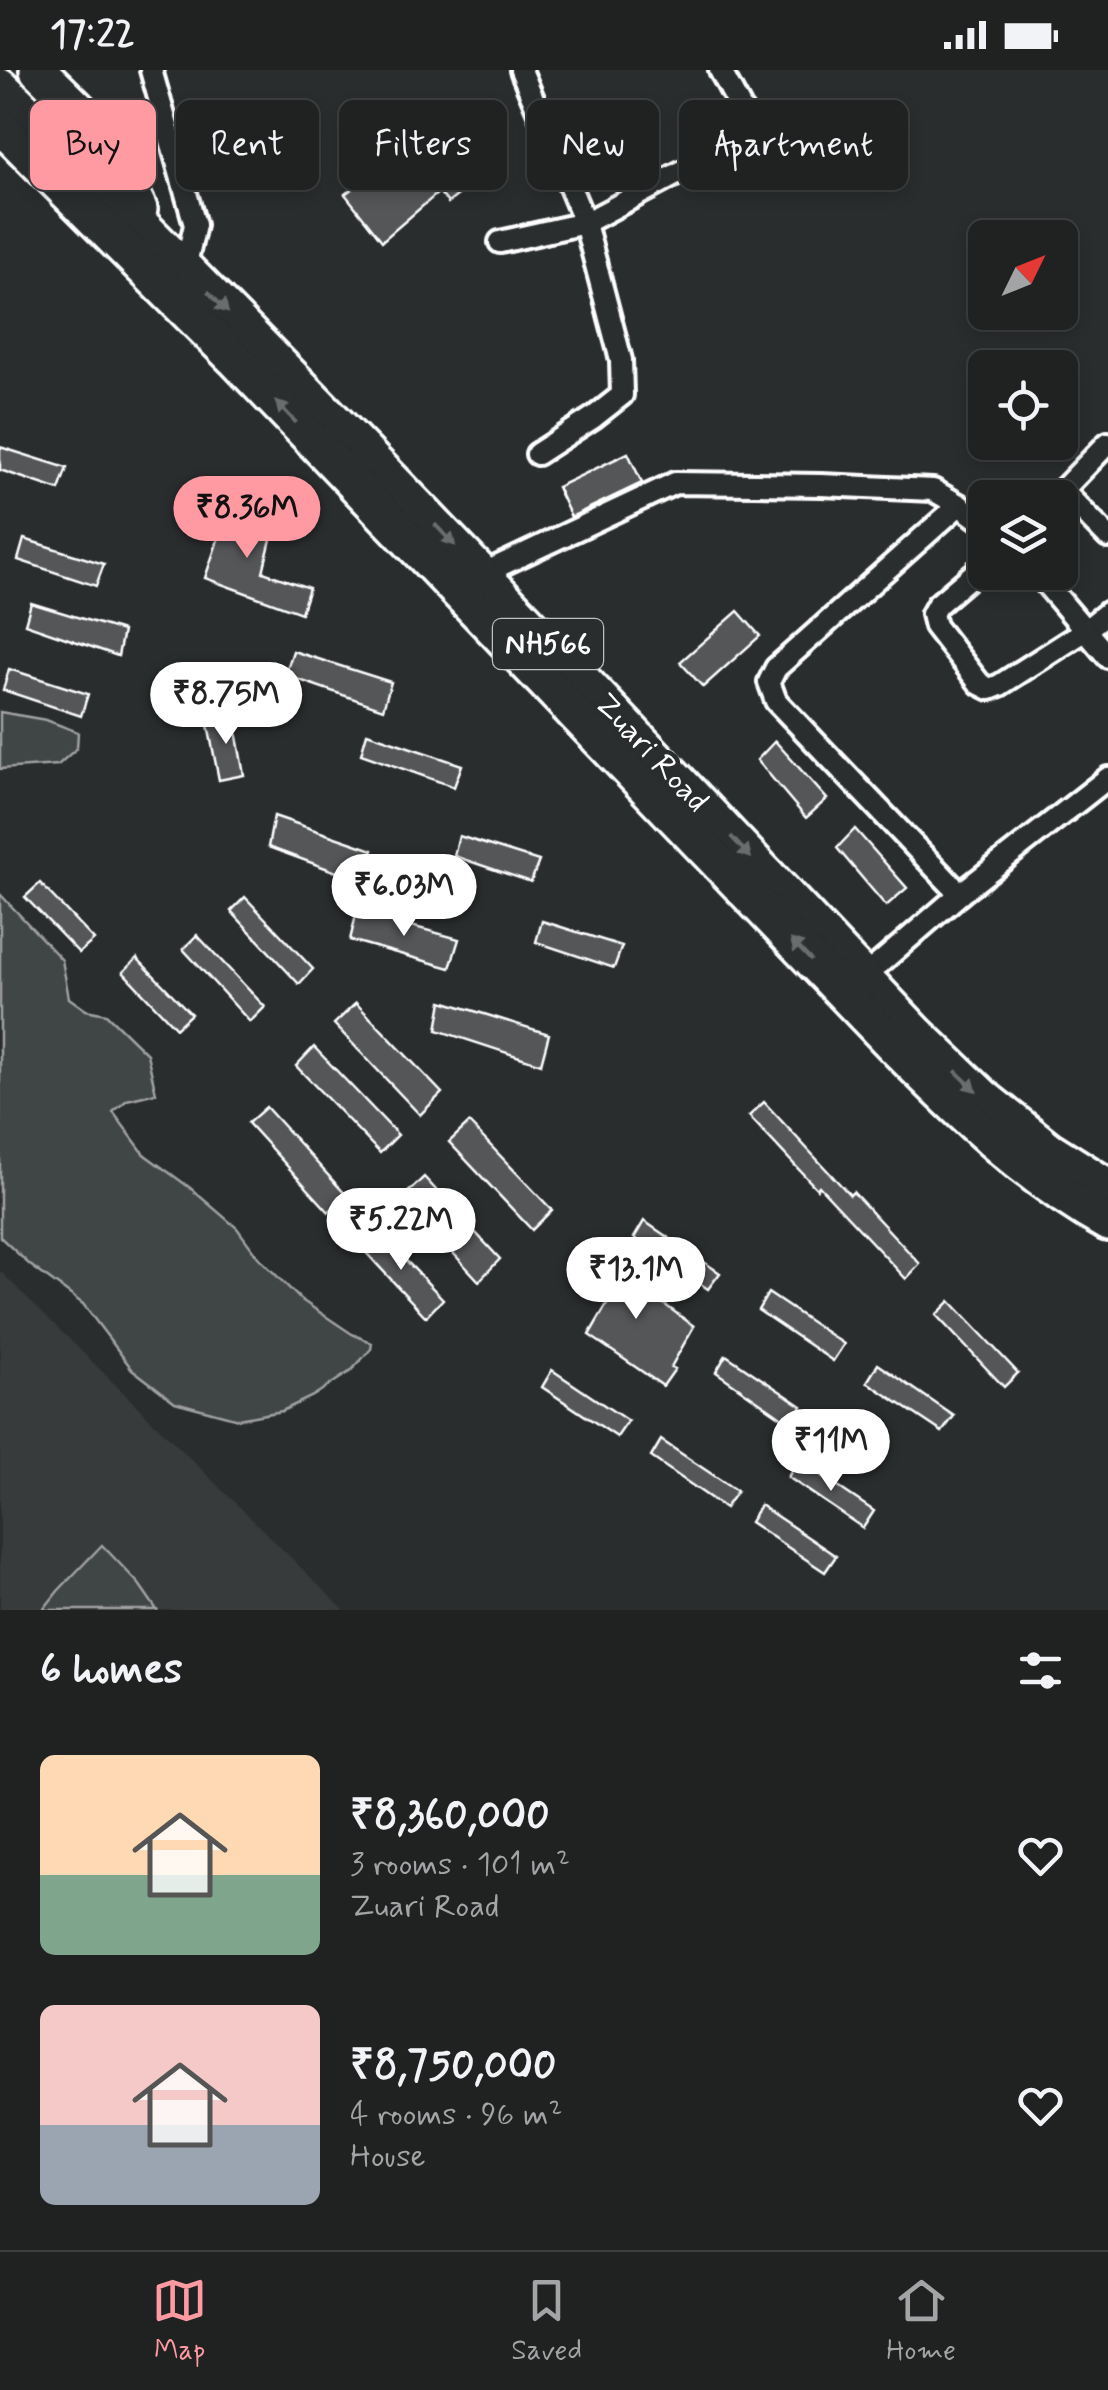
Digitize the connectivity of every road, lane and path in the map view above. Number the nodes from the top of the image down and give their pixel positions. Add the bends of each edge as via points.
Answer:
1 (38, 70) edge
2 (152, 70) edge
3 (521, 70) edge
4 (720, 70) edge
5 (0, 86) edge
6 (0, 125) edge
7 (0, 149) edge
8 (584, 223) junction
9 (500, 242) dead end
10 (141, 243) junction
11 (185, 268) junction
12 (1108, 443) edge
13 (537, 454) dead end
14 (1072, 480) edge
15 (959, 505) junction
16 (1078, 511) edge
17 (968, 512) edge
18 (1108, 537) edge
19 (482, 574) junction
20 (968, 579) edge
21 (1052, 590) edge
22 (1108, 612) edge
23 (1086, 630) junction
24 (1108, 657) edge
25 (1108, 778) edge
26 (960, 894) junction
27 (854, 986) junction
28 (1108, 1188) edge
29 (1108, 1223) edge

1 - 10 highway via 108,144
2 - 11 street via 194,224
3 - 8 street
4 - 8 street via 754,132
5 - 10 highway, Zuari Road / NH566
6 - 10 highway, Zuari Road / NH566
7 - 10 highway via 96,241 110,248
8 - 9 street
8 - 13 street via 621,360 622,395
10 - 11 highway, Zuari Road / NH566
27 -> 10 highway, Zuari Road / NH566
11 -> 19 highway, Zuari Road / NH566
12 - 14 street
15 - 17 street
15 - 19 street via 933,490 675,484
15 - 26 street via 776,668 769,682 776,701
16 - 18 street
19 -> 27 highway, Zuari Road / NH566
20 - 23 street via 932,614 990,689
21 - 23 street
22 - 23 street
23 - 24 street
25 - 26 street
26 - 27 street
27 -> 28 highway, Zuari Road / NH566 via 984,1098
27 - 29 highway, Zuari Road / NH566 via 970,1121

